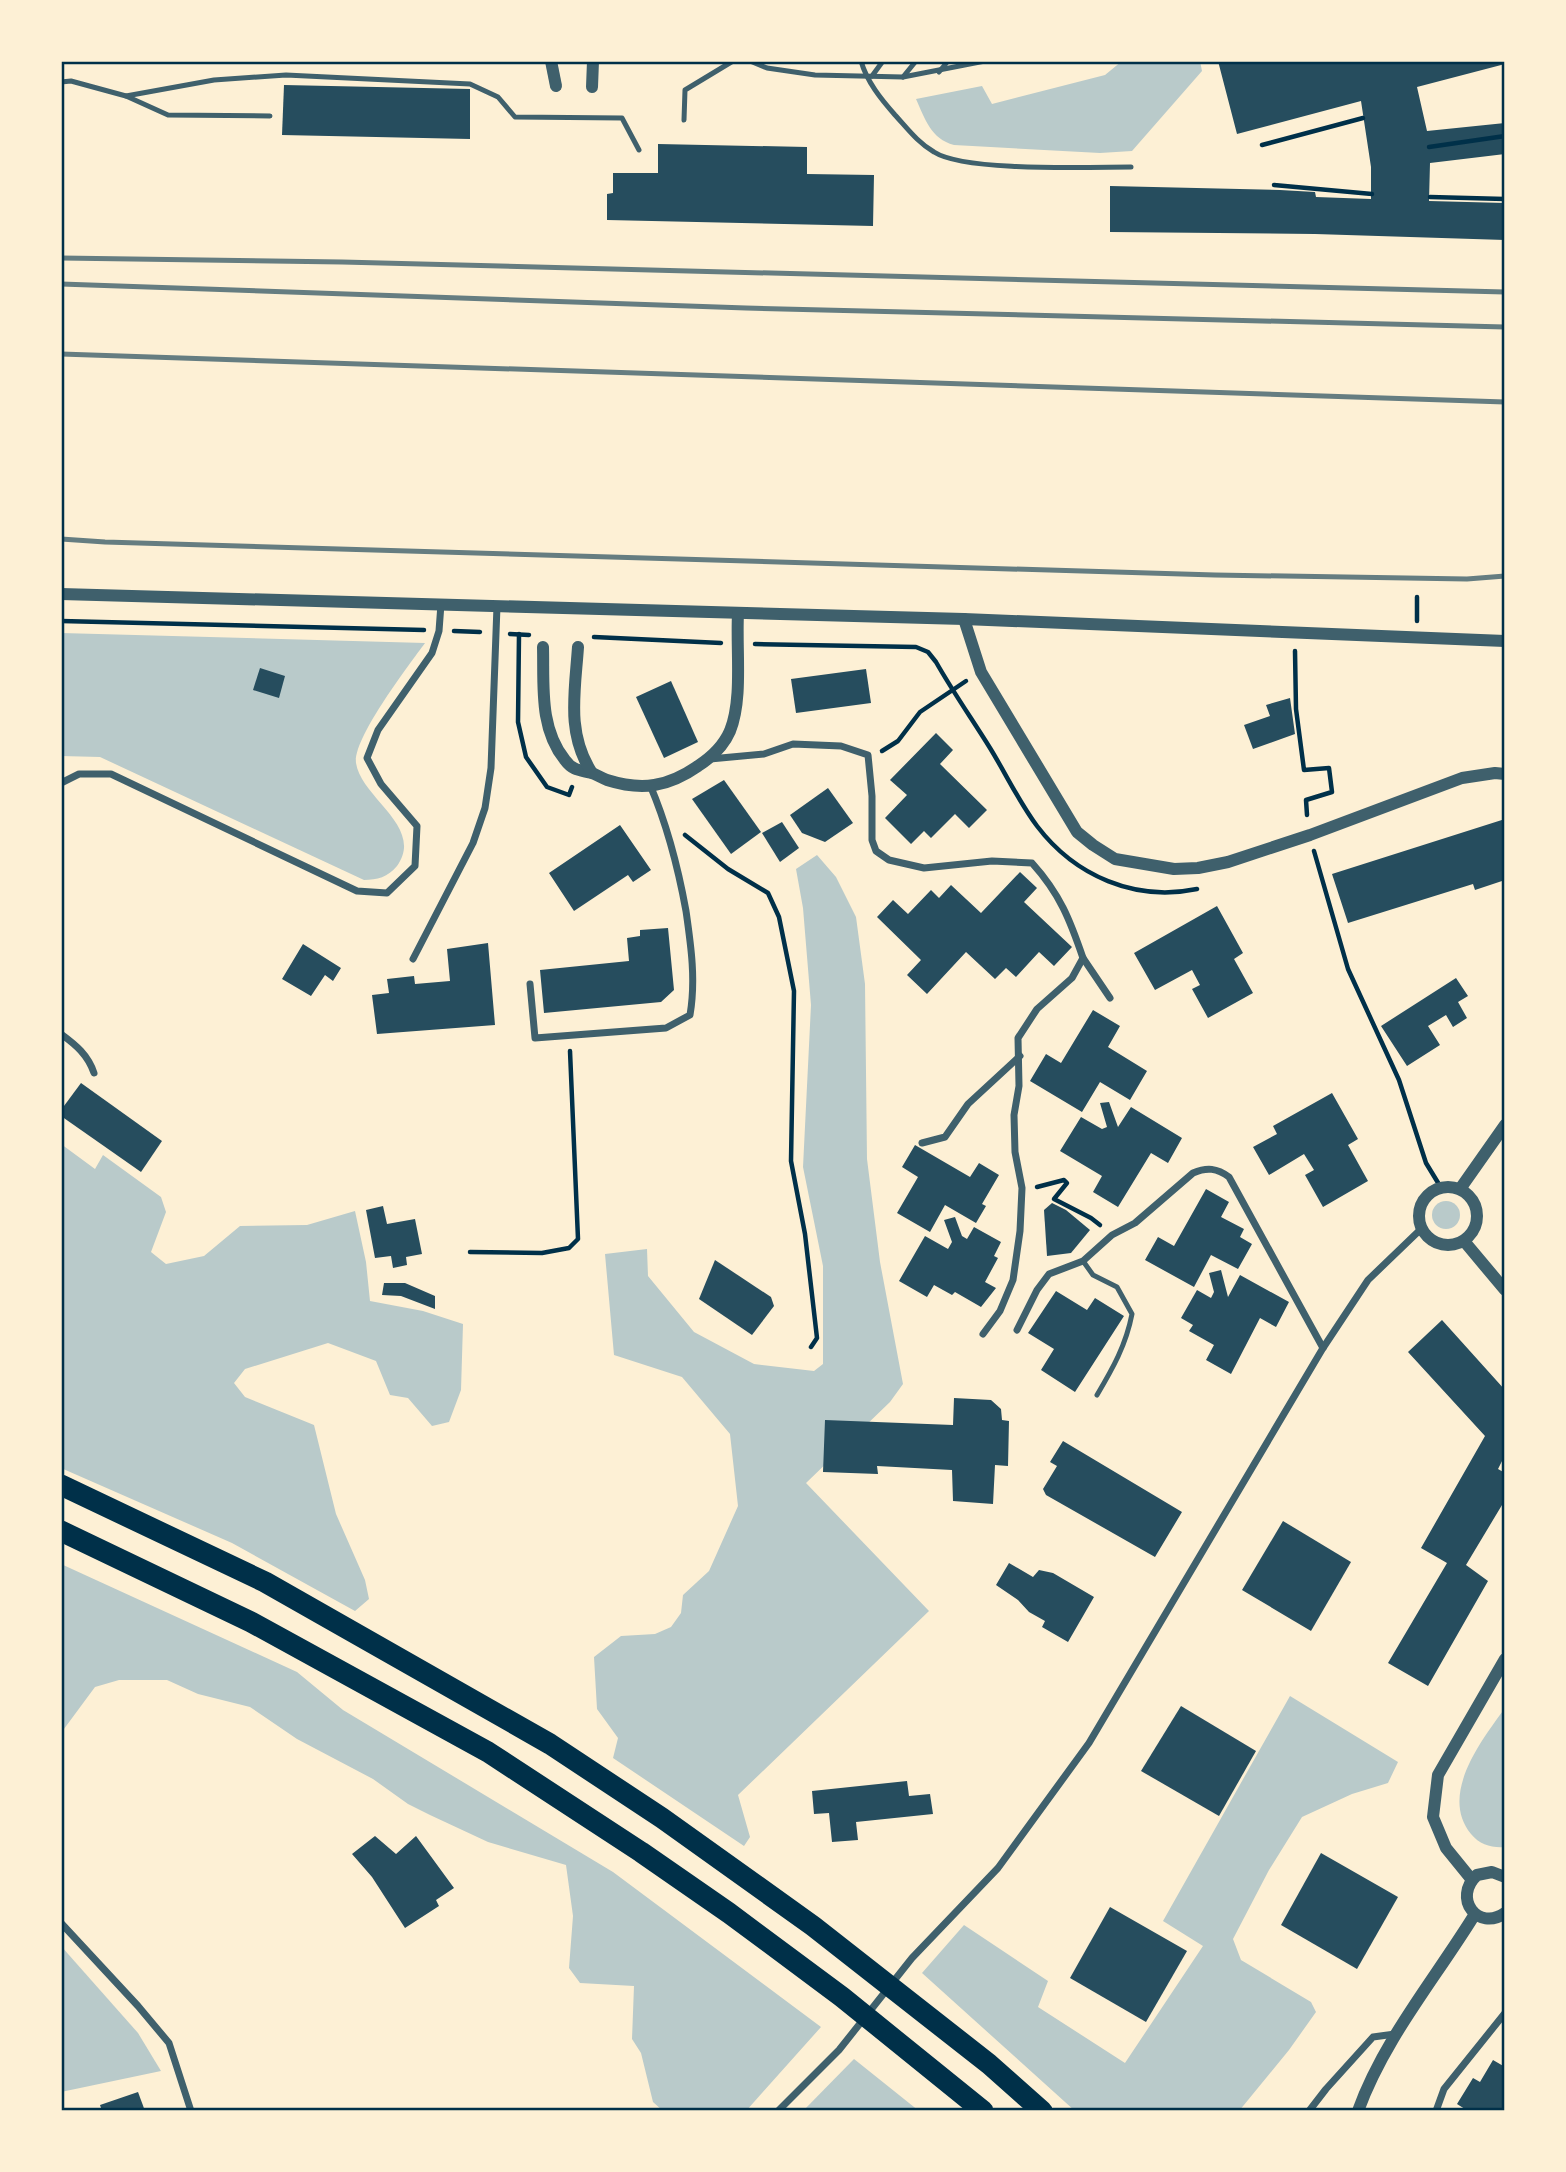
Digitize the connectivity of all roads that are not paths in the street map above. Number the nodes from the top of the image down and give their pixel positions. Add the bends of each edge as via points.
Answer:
1 (551, 61) edge
2 (593, 61) edge
3 (733, 61) edge
4 (751, 61) edge
5 (861, 61) edge
6 (883, 61) edge
7 (916, 61) edge
8 (948, 61) edge
9 (982, 62) edge
10 (939, 72) junction
11 (869, 76) junction
12 (904, 77) junction
13 (61, 82) edge
14 (556, 86) dead end
15 (592, 87) dead end
16 (126, 96) junction
17 (270, 116) dead end
18 (684, 120) dead end
19 (639, 150) dead end
20 (1131, 167) dead end
21 (61, 594) edge
22 (441, 604) junction
23 (496, 605) junction
24 (738, 614) junction
25 (964, 619) junction
26 (1505, 641) edge
27 (581, 642) road end
28 (543, 647) dead end
29 (709, 759) junction
30 (592, 774) junction
31 (1505, 774) edge
32 (61, 783) edge
33 (650, 785) junction
34 (1083, 958) junction
35 (413, 959) dead end
36 (530, 984) dead end
37 (1110, 998) dead end
38 (61, 1034) edge
39 (1020, 1056) junction
40 (94, 1073) dead end
41 (1505, 1125) edge
42 (922, 1143) dead end
43 (1460, 1189) junction
44 (1421, 1228) junction
45 (1464, 1241) junction
46 (1083, 1261) junction
47 (1505, 1290) edge
48 (1017, 1330) dead end
49 (983, 1334) dead end
50 (1323, 1348) junction
51 (1097, 1395) dead end
52 (61, 1485) edge
53 (61, 1531) edge
54 (1505, 1658) edge
55 (1505, 1877) edge
56 (1472, 1880) junction
57 (1505, 1913) edge
58 (1475, 1914) junction
59 (61, 1923) edge
60 (1505, 2013) edge
61 (1396, 2034) junction
62 (191, 2111) edge
63 (778, 2111) edge
64 (983, 2111) edge
65 (1042, 2111) edge
66 (1309, 2111) edge
67 (1358, 2111) edge
68 (1436, 2111) edge

1 - 14 street
2 - 15 street
3 - 18 lane via 685,90
4 - 11 lane via 815,75
5 - 11 lane
6 - 11 lane
7 - 12 lane
8 - 10 lane
9 - 10 lane
10 - 12 lane
11 - 12 lane
11 - 20 lane via 884,102 918,140 951,159
13 - 16 lane
16 - 17 lane via 168,116
16 - 19 lane via 214,80 286,75 470,84 498,97 515,117 622,118
21 - 22 street
22 - 23 street
22 - 32 street via 432,653 378,730 367,758 381,784 417,826 415,866 387,893 358,891 111,774 79,774
23 - 24 street
23 - 35 street via 492,756 485,808 474,844
24 - 25 street
24 - 29 street via 737,702 730,730
25 - 26 street
25 - 31 street via 981,672 1077,832 1115,859 1174,869 1228,862 1462,778
27 - 30 street via 573,719 576,741
28 - 30 street via 545,722 565,761 577,772
29 - 33 street via 678,780
29 - 34 street via 764,754 793,744 841,746 868,755 876,851 889,860 924,868 992,861 1032,863 1051,884
30 - 33 street via 631,785
33 - 36 street via 679,868 692,942 690,1014 666,1028 535,1038
34 - 37 street
34 - 39 street via 1072,978 1037,1009 1018,1038
38 - 40 street via 78,1046
39 - 42 street via 968,1104 945,1137
39 - 49 street via 1015,1152 1022,1188 1013,1280 1000,1311
41 - 43 street
43 - 44 street via 1441,1187 1426,1195 1418,1211
43 - 45 street via 1472,1199 1478,1214
44 - 45 street via 1432,1241 1448,1246
44 - 50 street via 1368,1280
45 - 47 street
46 - 48 street via 1049,1274
46 - 50 street via 1194,1173 1203,1168 1221,1171 1229,1177
46 - 51 lane via 1093,1275 1117,1287 1132,1314 1120,1358
50 - 63 street via 1090,1743 998,1868 912,1958 839,2050
52 - 65 highway via 265,1582 550,1744 813,1926
53 - 64 highway via 251,1622 488,1752 729,1913
54 - 56 street via 1438,1776 1433,1817 1446,1848
55 - 56 street via 1484,1872
56 - 58 street via 1466,1898
57 - 58 street via 1493,1919
58 - 61 street
59 - 62 street via 169,2043
60 - 68 street via 1444,2089
61 - 66 street via 1373,2037
61 - 67 street

